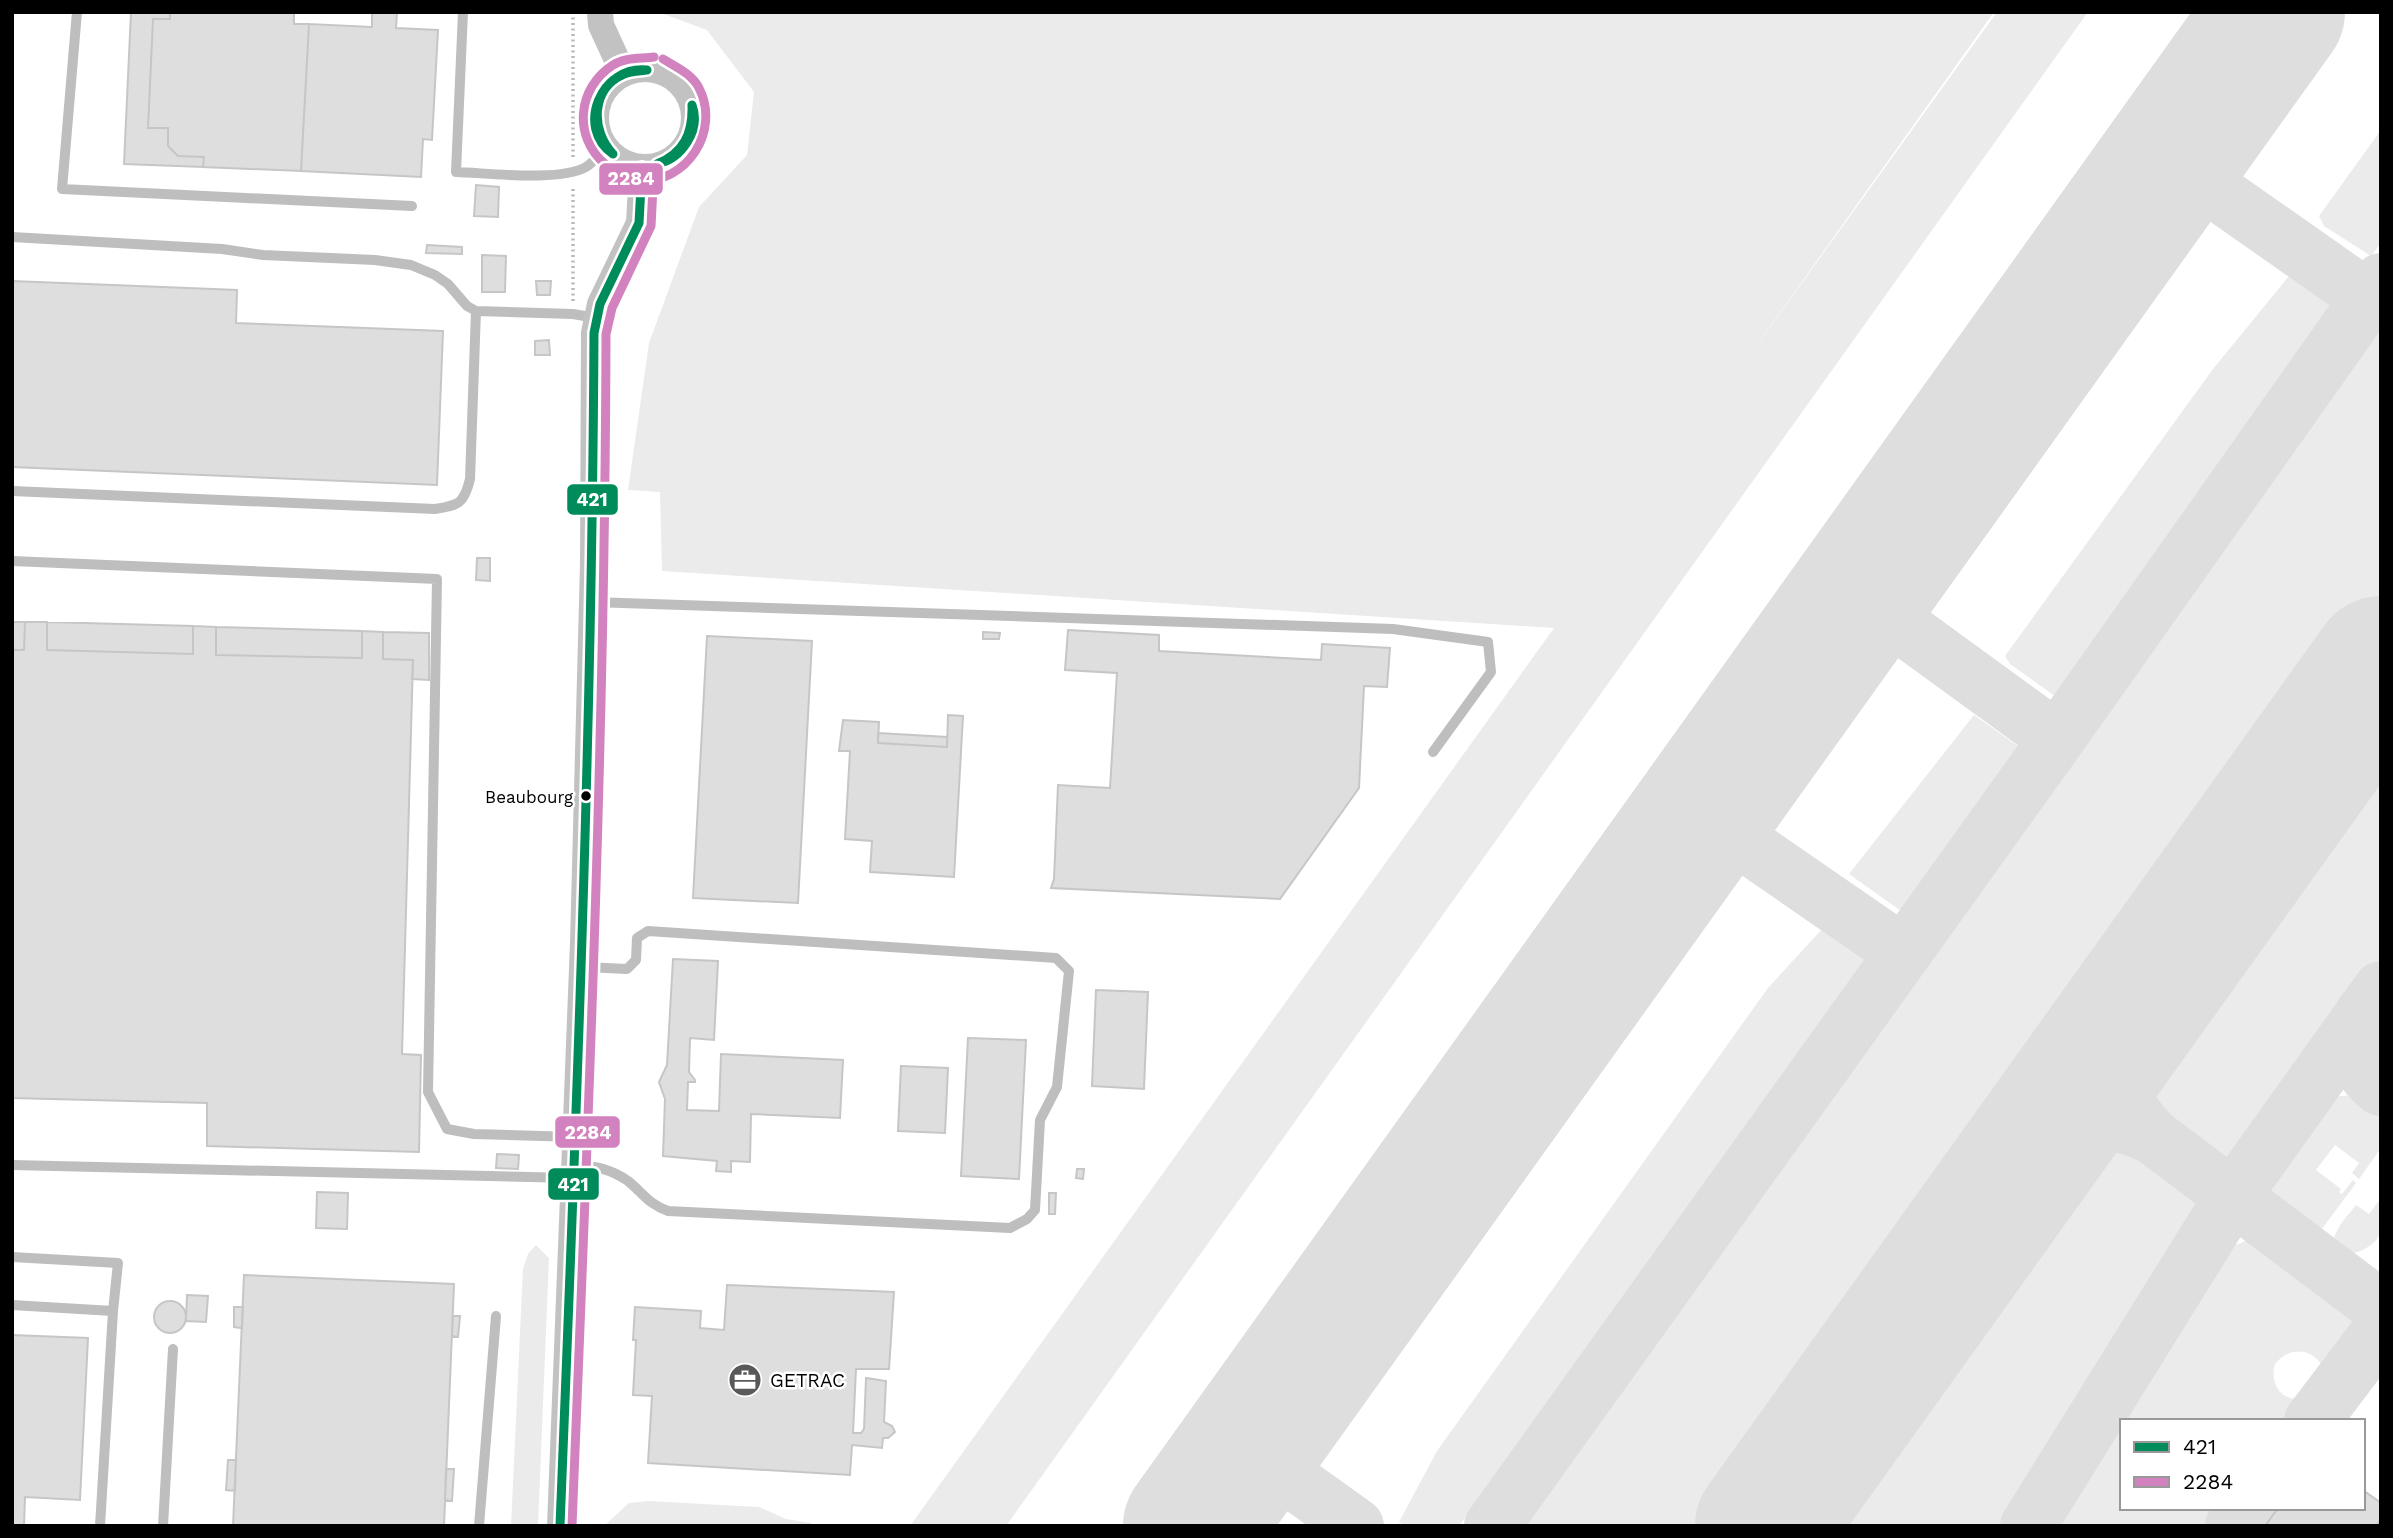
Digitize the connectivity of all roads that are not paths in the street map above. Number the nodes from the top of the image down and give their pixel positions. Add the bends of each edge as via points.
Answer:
1 (77, 12) edge
2 (463, 12) edge
3 (600, 12) edge
4 (623, 73) junction
5 (605, 148) junction
6 (642, 167) junction
7 (412, 206) dead end
8 (12, 237) edge
9 (476, 312) junction
10 (596, 318) junction
11 (12, 491) edge
12 (12, 561) edge
13 (592, 602) junction
14 (1433, 752) dead end
15 (582, 967) junction
16 (576, 1137) junction
17 (12, 1165) edge
18 (583, 1169) junction
19 (12, 1257) edge
20 (12, 1305) edge
21 (113, 1311) junction
22 (496, 1316) dead end
23 (173, 1349) dead end
24 (100, 1526) edge
25 (163, 1526) edge
26 (479, 1526) edge
27 (560, 1526) edge

1 - 7 lane via 62,189
2 - 5 lane via 456,172 573,173 588,166
3 - 4 main road via 601,25
4 - 5 main road via 611,81 596,106 598,135
4 - 6 main road via 656,69 671,75 683,86 693,108 692,132 685,147 658,165
5 - 6 main road via 615,158
6 - 10 main road via 639,223
8 - 9 lane via 411,265 448,284
9 - 10 lane
9 - 11 lane via 470,479 462,502 453,506 435,509
10 - 13 main road
12 - 16 lane via 437,579 428,1092 447,1129
13 - 14 lane via 1393,629 1488,642 1491,672
13 - 15 main road
15 - 16 main road
15 - 18 lane via 627,969 636,960 637,938 648,931 1056,958 1069,971 1057,1087 1040,1120 1035,1210 1010,1228 668,1211 653,1206 627,1181
16 - 18 main road
17 - 18 lane
18 - 27 main road
19 - 21 lane via 118,1263
20 - 21 lane
21 - 24 lane
22 - 26 lane
23 - 25 lane

